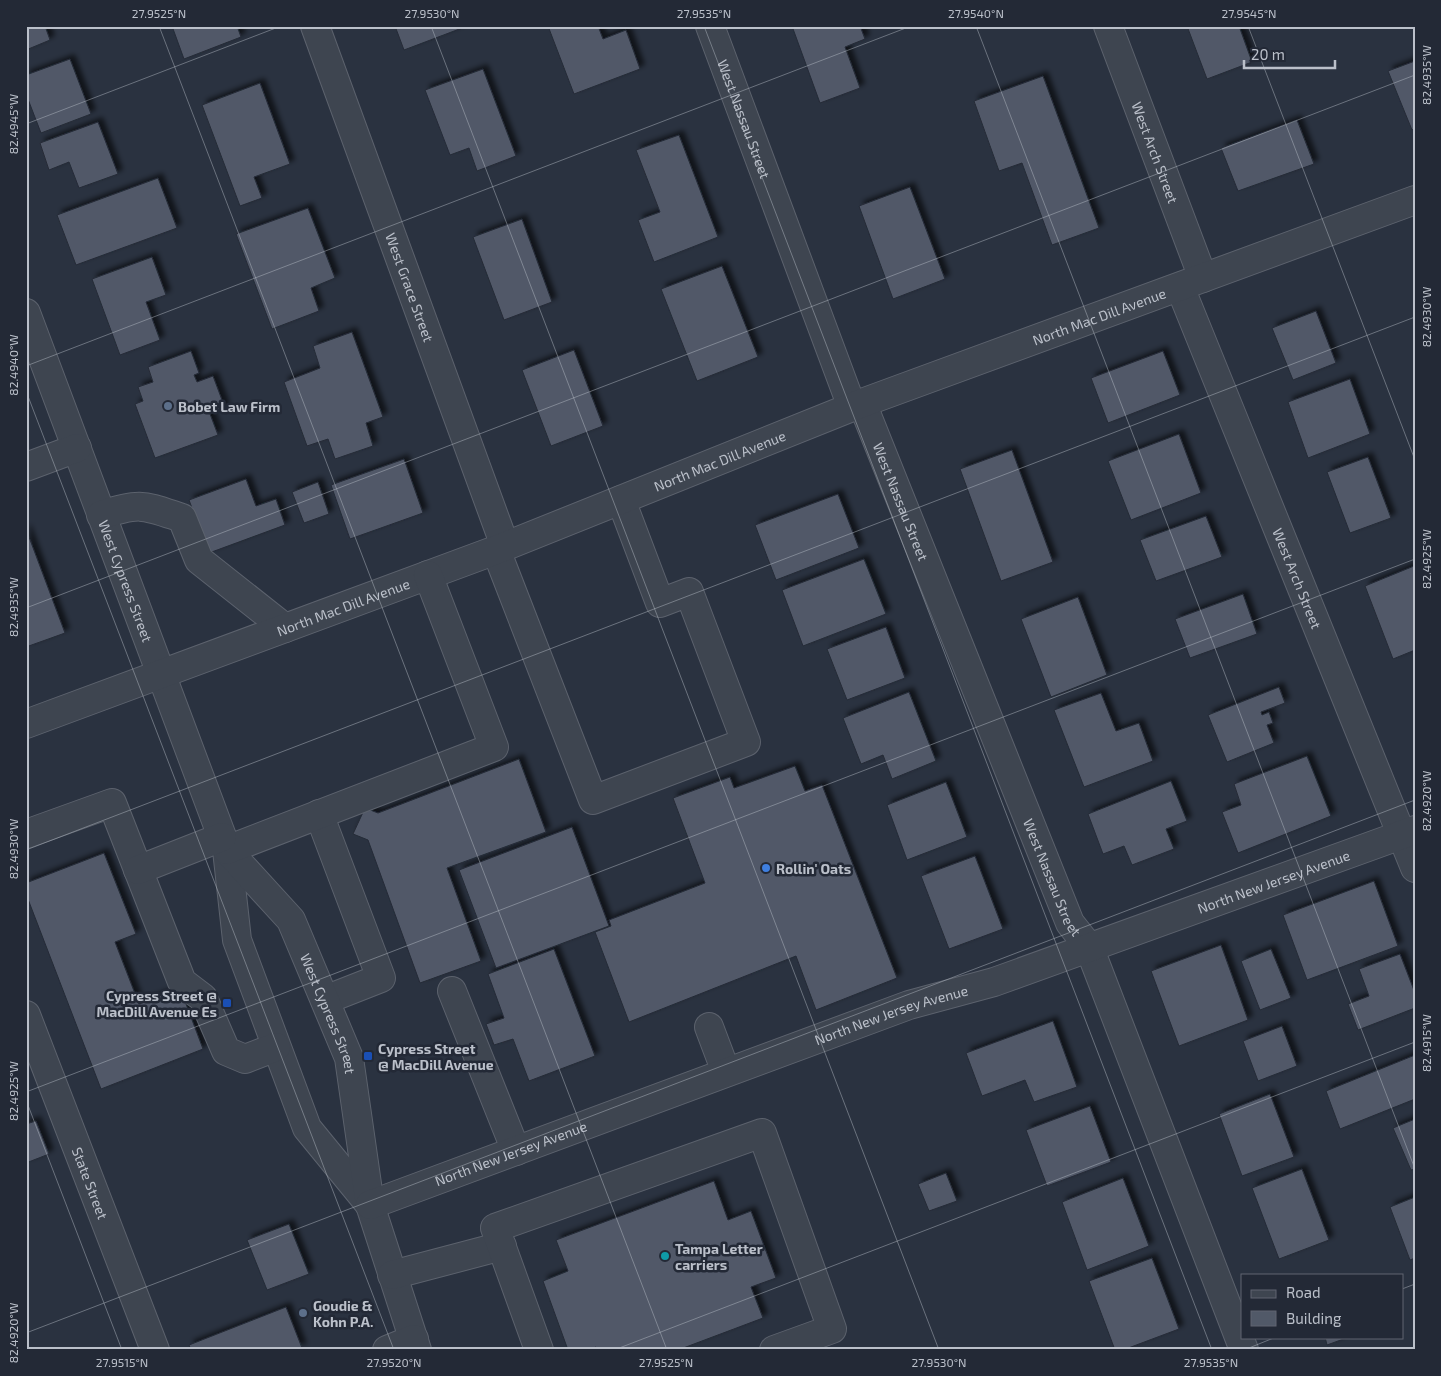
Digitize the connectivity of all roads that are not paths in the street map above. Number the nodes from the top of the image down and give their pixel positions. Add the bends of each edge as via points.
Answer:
1 (316, 26) edge
2 (710, 26) edge
3 (1108, 26) edge
4 (1415, 200) edge
5 (1192, 282) junction
6 (26, 313) edge
7 (857, 405) junction
8 (77, 448) junction
9 (26, 468) edge
10 (621, 500) junction
11 (101, 515) junction
12 (501, 548) junction
13 (428, 576) junction
14 (285, 628) junction
15 (161, 674) junction
16 (26, 724) edge
17 (320, 814) junction
18 (1408, 833) edge
19 (26, 834) edge
20 (225, 843) junction
21 (1415, 868) edge
22 (138, 870) junction
23 (1089, 947) junction
24 (452, 992) dead end
25 (325, 1000) junction
26 (26, 1015) edge
27 (709, 1027) dead end
28 (276, 1047) junction
29 (726, 1072) junction
30 (516, 1151) junction
31 (370, 1206) junction
32 (502, 1246) junction
33 (392, 1275) junction
34 (416, 1345) edge
35 (155, 1350) edge
36 (387, 1350) edge
37 (539, 1350) edge
38 (774, 1350) edge
39 (1244, 1350) edge

1 - 12 street, West Grace Street
2 - 7 street, West Nassau Street
3 - 5 street, West Arch Street
4 - 5 street, North Mac Dill Avenue
5 - 7 street, North Mac Dill Avenue
5 - 18 street, West Arch Street
6 - 8 street, West Cypress Street
7 - 10 street, North Mac Dill Avenue
7 - 23 street, West Nassau Street via 1070,923
8 - 9 street
8 - 11 street, West Cypress Street
10 - 12 street, North Mac Dill Avenue
10 - 12 street, West Grace Street via 660,603 689,592 746,742 592,800
11 - 14 street via 127,506 143,505 182,518 199,560
11 - 15 street, West Cypress Street
12 - 13 street, North Mac Dill Avenue
13 - 14 street, North Mac Dill Avenue
13 - 17 street via 494,747
14 - 15 street, North Mac Dill Avenue
15 - 16 street, North Mac Dill Avenue
15 - 20 street, West Cypress Street
17 - 20 street
17 - 25 street via 382,978
18 - 21 street, West Arch Street
18 - 23 street, North New Jersey Avenue
19 - 22 street via 112,803
20 - 22 street
20 - 25 street, West Cypress Street via 291,920
20 - 28 street, West Cypress Street via 237,940
22 - 28 street via 182,982 203,998 226,1051 245,1059
23 - 29 street, North New Jersey Avenue via 994,982 909,1005
23 - 39 street, West Nassau Street
24 - 30 street
25 - 31 street, West Cypress Street via 349,1058
26 - 35 street, State Street
27 - 29 street
28 - 31 street, West Cypress Street via 307,1128
29 - 30 street, North New Jersey Avenue
30 - 31 street, North New Jersey Avenue
31 - 33 street, West Cypress Street
32 - 33 street
32 - 37 street
32 - 38 street via 495,1228 762,1133 832,1329
33 - 34 street, West Cypress Street
34 - 36 street

